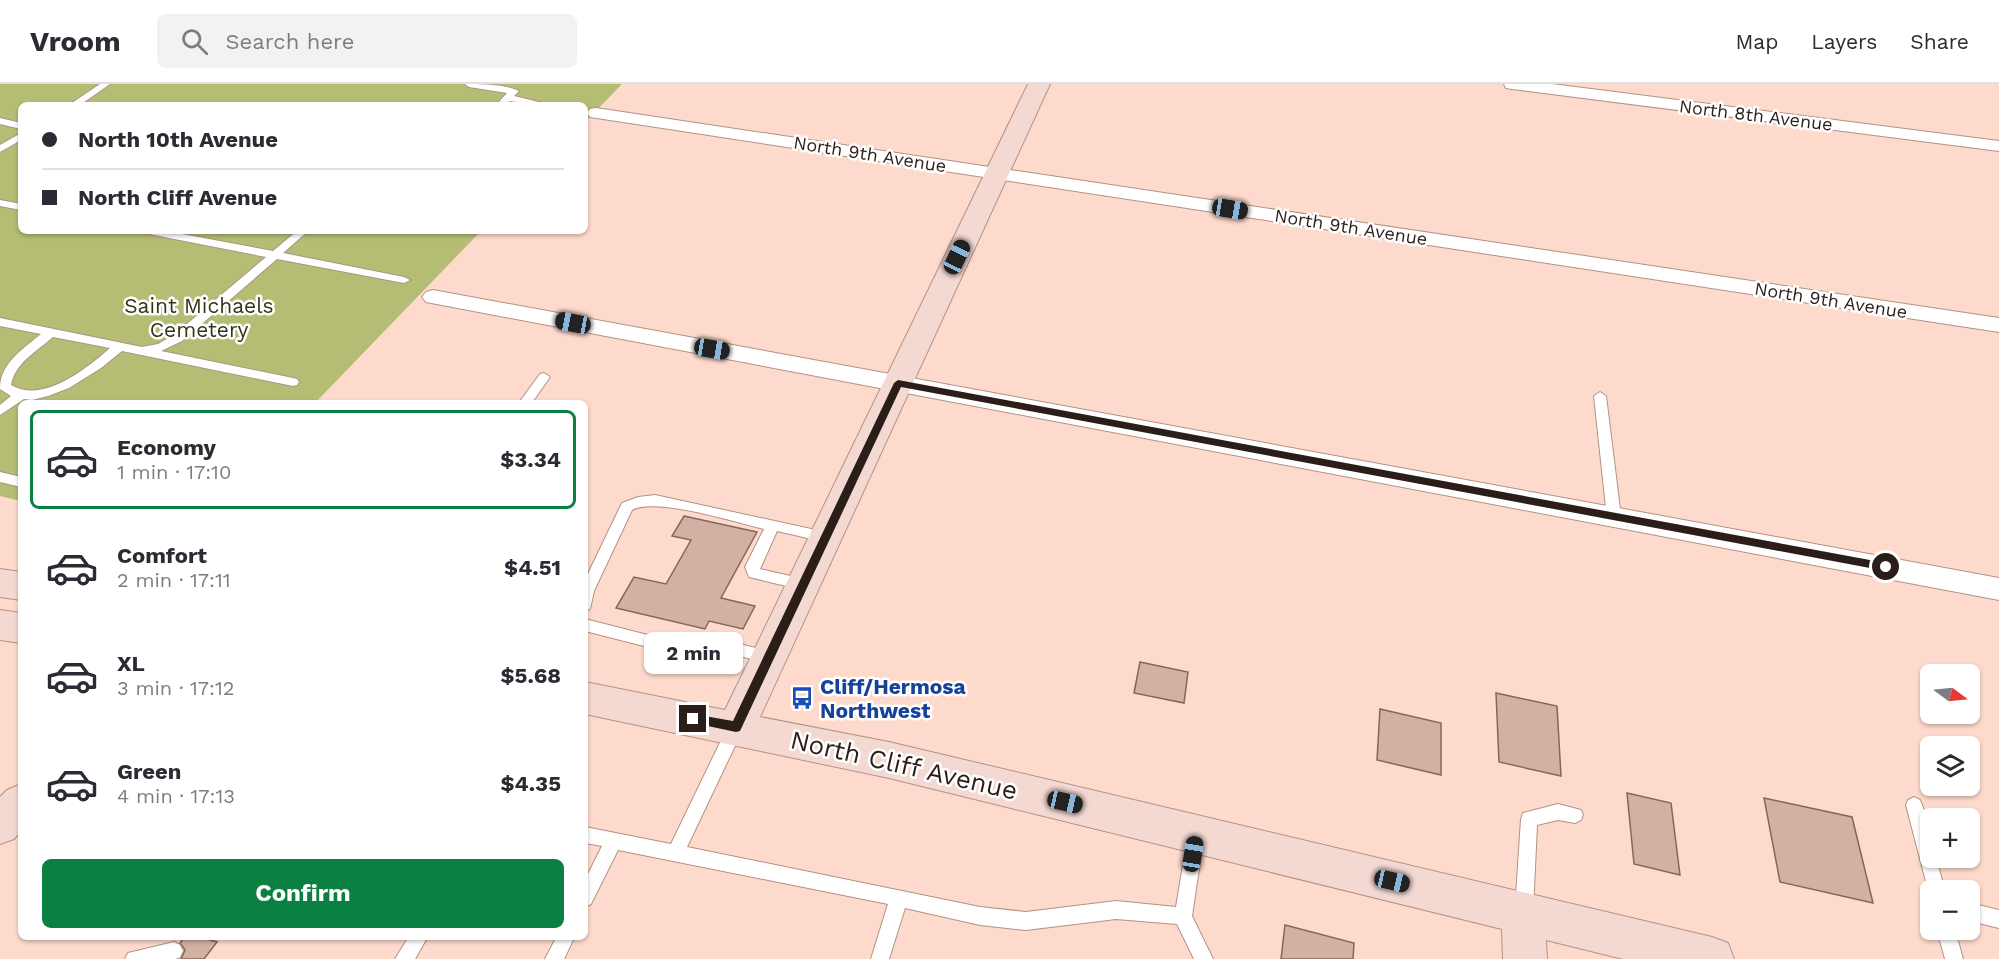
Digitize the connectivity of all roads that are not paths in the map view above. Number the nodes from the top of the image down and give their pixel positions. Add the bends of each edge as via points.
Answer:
1 (106, 84) edge
2 (469, 84) edge
3 (1039, 84) edge
4 (1512, 84) edge
5 (515, 91) edge
6 (79, 102) edge
7 (504, 102) edge
8 (539, 102) edge
9 (590, 112) edge
10 (0, 121) edge
11 (18, 125) edge
12 (18, 138) edge
13 (1999, 146) edge
14 (0, 149) edge
15 (997, 173) junction
16 (0, 203) edge
17 (18, 206) edge
18 (165, 234) edge
19 (300, 234) edge
20 (275, 255) junction
21 (404, 280) dead end
22 (433, 297) dead end
23 (0, 322) edge
24 (1999, 325) edge
25 (51, 332) junction
26 (120, 346) junction
27 (142, 351) junction
28 (544, 377) dead end
29 (293, 382) dead end
30 (898, 383) junction
31 (22, 394) junction
32 (1600, 396) dead end
33 (527, 400) edge
34 (0, 411) edge
35 (0, 477) edge
36 (18, 481) edge
37 (1614, 517) junction
38 (773, 525) junction
39 (825, 537) junction
40 (0, 582) edge
41 (803, 584) junction
42 (18, 585) edge
43 (1999, 588) edge
44 (588, 589) edge
45 (0, 625) edge
46 (588, 626) edge
47 (18, 628) edge
48 (768, 657) junction
49 (588, 699) edge
50 (736, 727) junction
51 (1914, 805) dead end
52 (18, 806) edge
53 (1575, 815) dead end
54 (0, 825) edge
55 (1196, 834) junction
56 (588, 836) edge
57 (613, 842) junction
58 (675, 854) junction
59 (1933, 880) edge
60 (588, 892) edge
61 (899, 898) junction
62 (1523, 913) junction
63 (1980, 914) edge
64 (1183, 916) junction
65 (1999, 919) edge
66 (417, 940) edge
67 (564, 940) edge
68 (1949, 940) edge
69 (174, 951) dead end
70 (134, 959) edge
71 (404, 959) edge
72 (554, 959) edge
73 (880, 959) edge
74 (1204, 959) edge
75 (1525, 959) edge
76 (1712, 959) edge
77 (1954, 959) edge

1 - 6 lane
2 - 5 lane
3 - 15 street
4 - 13 street, North 8th Avenue
5 - 7 lane
5 - 8 lane
9 - 15 street, North 9th Avenue
10 - 11 lane
12 - 14 lane
15 - 24 street, North 9th Avenue
15 - 30 street
16 - 17 lane
18 - 20 lane
19 - 20 lane
20 - 21 lane
20 - 27 lane via 178,339
22 - 30 street
23 - 25 lane
25 - 26 lane
25 - 31 lane via 5,377 5,387
26 - 27 lane
26 - 31 lane via 85,375 64,386
27 - 29 lane
28 - 33 lane
30 - 37 street
30 - 39 street
31 - 34 lane
32 - 37 lane
35 - 36 lane
37 - 43 street
38 - 39 lane
38 - 41 lane via 752,567 754,573
38 - 44 lane via 672,503 637,501 627,507
39 - 41 street
40 - 42 street
41 - 48 street
45 - 47 street
46 - 48 lane via 687,651 727,647
48 - 50 street
49 - 50 street, North Cliff Avenue
50 - 55 street, North Cliff Avenue via 889,759
50 - 58 lane
51 - 59 lane
52 - 54 street
53 - 62 lane via 1558,812 1529,819
55 - 62 street, North Cliff Avenue
55 - 64 lane
56 - 57 lane
57 - 58 lane
57 - 60 lane
58 - 61 lane
61 - 64 lane via 980,916 1026,921 1116,910
61 - 73 lane
62 - 75 street
62 - 76 street, North Cliff Avenue
63 - 65 lane
64 - 74 lane
66 - 71 lane
67 - 72 lane
68 - 77 lane
69 - 70 lane

